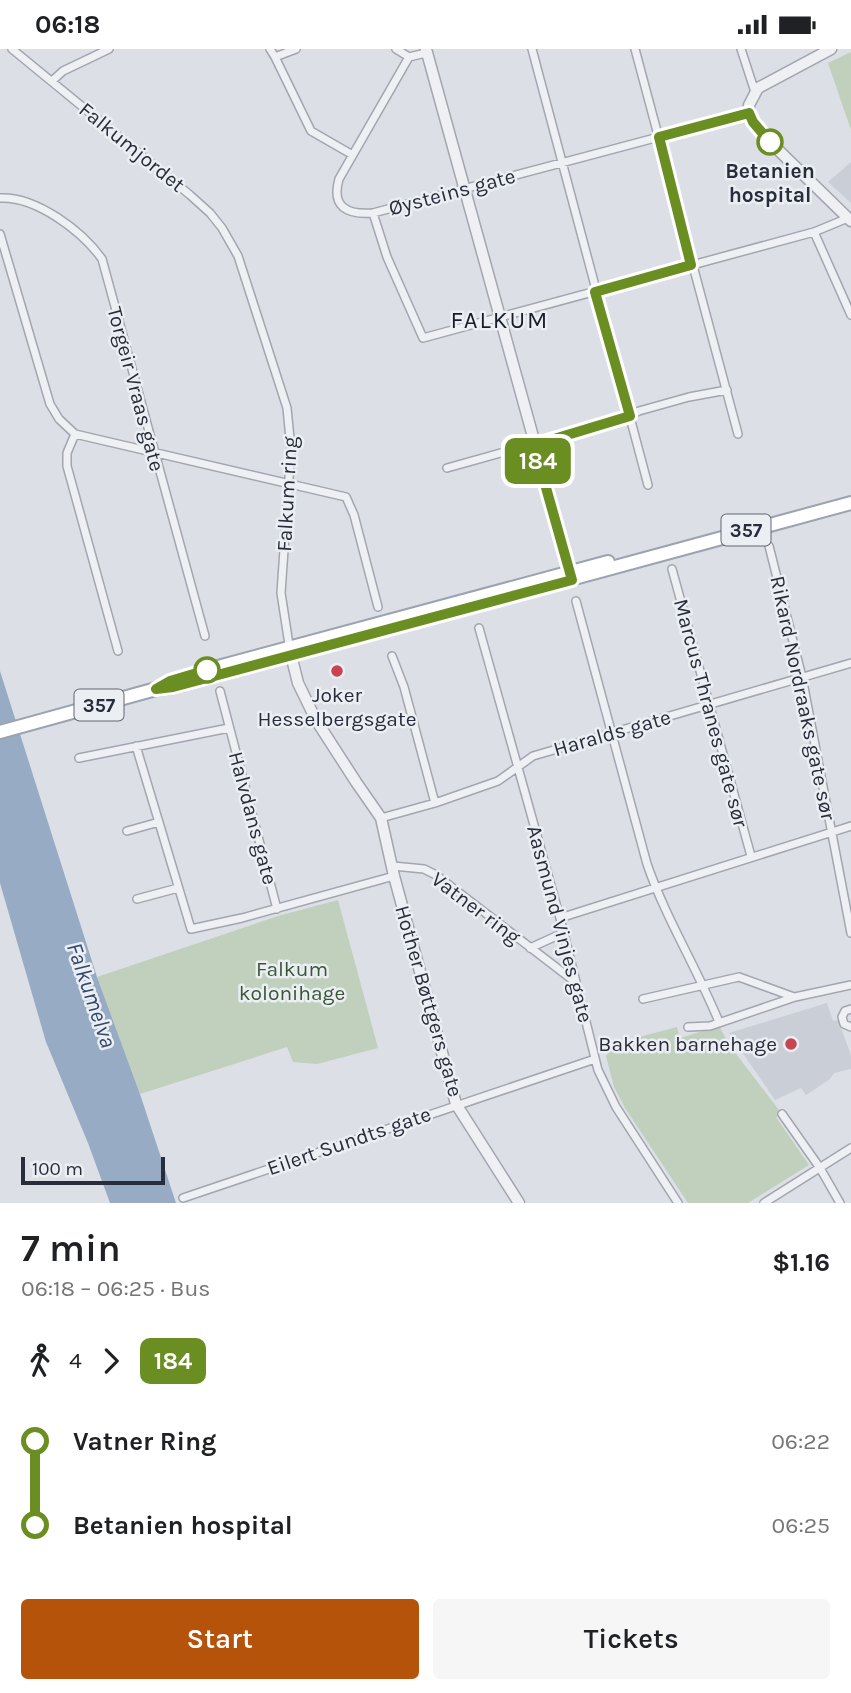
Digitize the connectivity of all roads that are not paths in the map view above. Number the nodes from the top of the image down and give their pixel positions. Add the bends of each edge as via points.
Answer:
1 (12, 49) edge
2 (109, 49) edge
3 (270, 49) edge
4 (296, 49) edge
5 (396, 49) edge
6 (532, 49) edge
7 (635, 49) edge
8 (741, 49) edge
9 (831, 49) edge
10 (426, 51) edge
11 (275, 57) junction
12 (409, 57) junction
13 (52, 81) junction
14 (755, 92) junction
15 (749, 113) junction
16 (659, 137) junction
17 (351, 154) junction
18 (561, 163) junction
19 (464, 188) junction
20 (0, 198) edge
21 (373, 213) junction
22 (850, 219) edge
23 (814, 232) junction
24 (0, 234) edge
25 (238, 256) joint
26 (691, 265) junction
27 (595, 292) junction
28 (851, 314) edge
29 (500, 319) junction
30 (727, 390) junction
31 (630, 416) junction
32 (75, 434) junction
33 (738, 434) dead end
34 (534, 445) junction
35 (154, 453) junction
36 (447, 468) dead end
37 (648, 485) dead end
38 (288, 486) junction
39 (847, 503) edge
40 (769, 546) dead end
41 (672, 569) dead end
42 (571, 575) junction
43 (576, 601) dead end
44 (378, 607) dead end
45 (480, 628) dead end
46 (205, 636) dead end
47 (118, 651) dead end
48 (290, 651) junction
49 (392, 656) dead end
50 (851, 663) edge
51 (802, 677) junction
52 (220, 691) dead end
53 (710, 704) junction
54 (229, 728) junction
55 (0, 731) edge
56 (613, 733) junction
57 (136, 747) junction
58 (79, 758) dead end
59 (517, 766) junction
60 (435, 803) junction
61 (158, 818) junction
62 (381, 818) junction
63 (851, 826) edge
64 (127, 831) dead end
65 (832, 832) junction
66 (751, 856) junction
67 (393, 871) junction
68 (655, 887) junction
69 (178, 888) junction
70 (137, 899) dead end
71 (277, 909) junction
72 (560, 918) junction
73 (563, 933) junction
74 (851, 933) edge
75 (530, 948) junction
76 (575, 981) junction
77 (704, 985) junction
78 (851, 985) edge
79 (795, 997) junction
80 (643, 999) dead end
81 (851, 1009) edge
82 (719, 1022) junction
83 (688, 1027) dead end
84 (851, 1027) edge
85 (595, 1059) junction
86 (456, 1104) junction
87 (782, 1114) dead end
88 (851, 1148) edge
89 (820, 1168) junction
90 (183, 1198) dead end
91 (519, 1203) edge
92 (678, 1203) edge
93 (764, 1203) edge
94 (840, 1203) edge

1 - 13 street, Falkumjordet
2 - 13 street via 62,71
3 - 11 street
4 - 11 street
5 - 12 street
6 - 18 street
7 - 16 street
8 - 14 street
9 - 14 street
10 - 12 street
10 - 19 street
11 - 17 street via 312,131
12 - 17 street, Øysteins gate
13 - 25 street, Falkumjordet via 211,213
14 - 15 street
15 - 16 street, Øysteins gate
15 - 22 street via 770,142
16 - 18 street, Øysteins gate
16 - 26 street
17 - 21 street, Øysteins gate via 339,179 337,199 353,214
18 - 19 street, Øysteins gate
18 - 27 street
19 - 21 street, Øysteins gate
19 - 29 street
20 - 35 street, Torgeir Vraas gate via 43,208 102,260
21 - 29 street via 423,338
22 - 23 street
23 - 26 street
23 - 28 street
24 - 32 street via 50,404
25 - 38 street, Falkum ring via 287,408 291,438
26 - 27 street
26 - 30 street
27 - 29 street
27 - 31 street
29 - 34 street
30 - 31 street
30 - 33 street
31 - 34 street
31 - 37 street
32 - 35 street
32 - 47 street via 67,466
34 - 36 street
34 - 42 street
35 - 38 street
35 - 46 street, Torgeir Vraas gate
38 - 44 street via 346,497
38 - 48 street, Falkum ring via 281,593
39 - 42 main road, 357 via 633,563
40 - 51 street, Rikard Nordraaks gate sør
41 - 53 street, Marcus Thranes gate sør
42 - 48 main road, 357
43 - 56 street
45 - 59 street, Aasmund Vinjes gate
48 - 55 main road, 357 via 173,687
48 - 62 street via 298,683 317,720
49 - 60 street
50 - 51 street, Haralds gate
51 - 53 street, Haralds gate
51 - 65 street, Rikard Nordraaks gate sør
52 - 54 street, Halvdans gate
53 - 56 street, Haralds gate
53 - 66 street, Marcus Thranes gate sør
54 - 57 street, Halvdans gate
54 - 71 street, Halvdans gate
56 - 59 street, Haralds gate via 533,756
56 - 68 street
57 - 58 street, Halvdans gate
57 - 61 street
59 - 60 street, Haralds gate via 498,781
59 - 72 street, Aasmund Vinjes gate
60 - 62 street, Haralds gate
61 - 64 street
61 - 69 street
62 - 67 street
63 - 65 street
65 - 66 street
65 - 74 street, Rikard Nordraaks gate sør
66 - 68 street
67 - 71 street, Halvdans gate
67 - 75 street, Vatner ring via 424,869 436,875
67 - 86 street, Hother Bøttgers gate
68 - 72 street
68 - 77 street
69 - 70 street
69 - 71 street, Halvdans gate via 191,929
72 - 73 street, Aasmund Vinjes gate
73 - 75 street
73 - 76 street, Aasmund Vinjes gate
75 - 76 street, Vatner ring
76 - 85 street, Aasmund Vinjes gate
77 - 79 street via 739,977
77 - 80 street
77 - 82 street
78 - 79 street
79 - 82 street
81 - 84 street via 842,1020
82 - 83 street
85 - 86 street, Eilert Sundts gate
85 - 92 street, Aasmund Vinjes gate via 616,1107
86 - 90 street, Eilert Sundts gate
86 - 91 street, Hother Bøttgers gate
87 - 89 street
88 - 89 street
89 - 93 street
89 - 94 street

